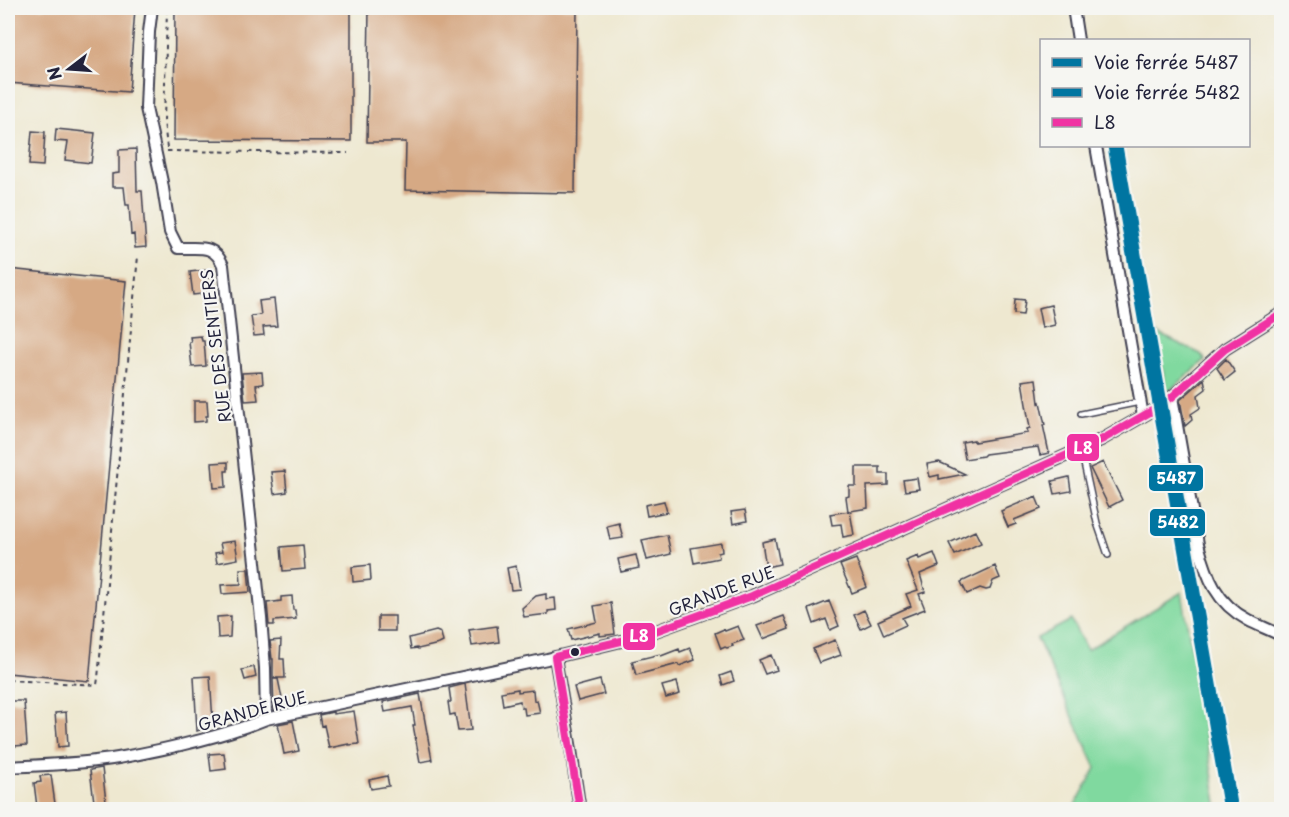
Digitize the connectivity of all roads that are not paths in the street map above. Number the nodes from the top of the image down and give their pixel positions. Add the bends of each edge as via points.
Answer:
1 (152, 8) edge
2 (1072, 8) edge
3 (1078, 39) edge
4 (1096, 147) edge
5 (1281, 313) edge
6 (1172, 397) junction
7 (1140, 402) junction
8 (1081, 414) dead end
9 (1143, 416) junction
10 (1081, 450) junction
11 (1108, 555) dead end
12 (1281, 636) edge
13 (555, 657) junction
14 (266, 719) junction
15 (8, 767) edge
16 (580, 810) edge

1 - 14 street, RUE DES SENTIERS via 146,108 170,232 178,248 210,249 223,265 261,618
2 - 3 street
4 - 7 street
5 - 6 street, GRANDE RUE via 1226,349
6 - 9 street, GRANDE RUE
6 - 12 street via 1198,544 1211,583 1232,609
7 - 8 lane
7 - 9 street
9 - 10 street, GRANDE RUE
10 - 11 lane
10 - 13 street, GRANDE RUE via 752,596 642,636
13 - 14 street, GRANDE RUE
13 - 16 street
14 - 15 street, GRANDE RUE via 237,731 117,758

